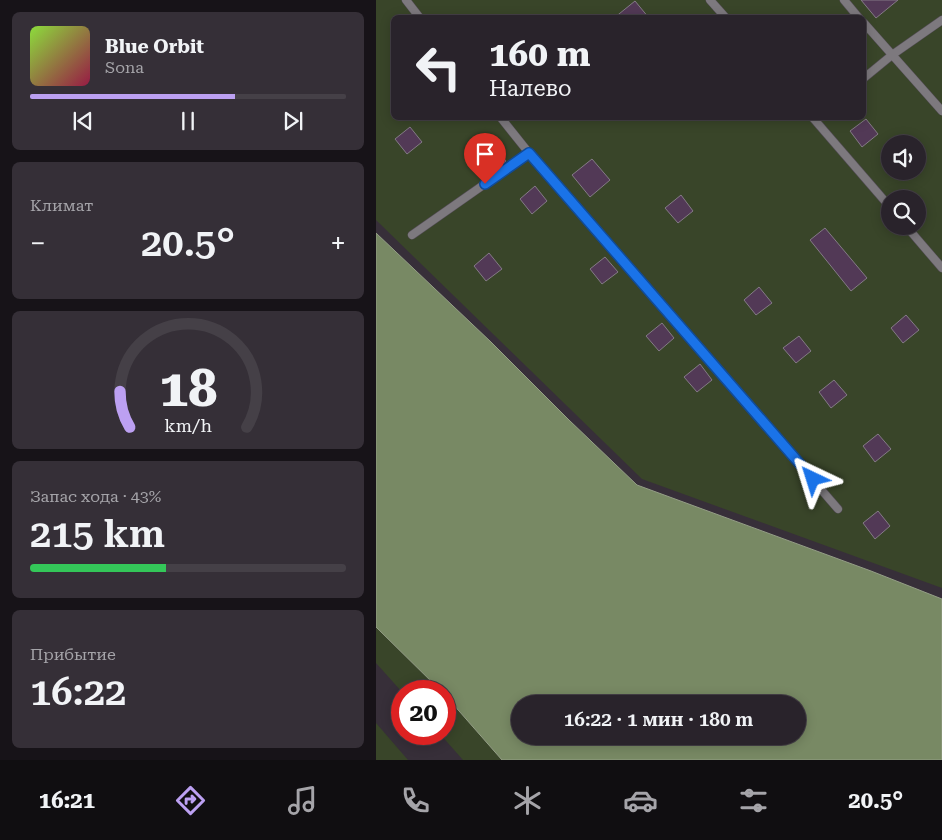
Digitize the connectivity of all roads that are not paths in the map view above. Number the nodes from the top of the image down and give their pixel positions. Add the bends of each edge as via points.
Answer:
1 (406, 0) edge
2 (710, 0) edge
3 (844, 0) edge
4 (418, 15) edge
5 (723, 15) edge
6 (856, 15) edge
7 (942, 20) edge
8 (866, 25) edge
9 (892, 56) junction
10 (866, 76) edge
11 (942, 112) edge
12 (503, 120) edge
13 (816, 120) edge
14 (529, 153) junction
15 (881, 196) edge
16 (412, 235) dead end
17 (914, 235) edge
18 (942, 268) edge
19 (838, 509) dead end

1 - 4 lane
2 - 5 lane
3 - 6 lane
7 - 9 lane
8 - 9 lane
9 - 10 lane
9 - 11 lane
12 - 14 lane
13 - 15 lane
14 - 16 lane
14 - 19 lane
17 - 18 lane

